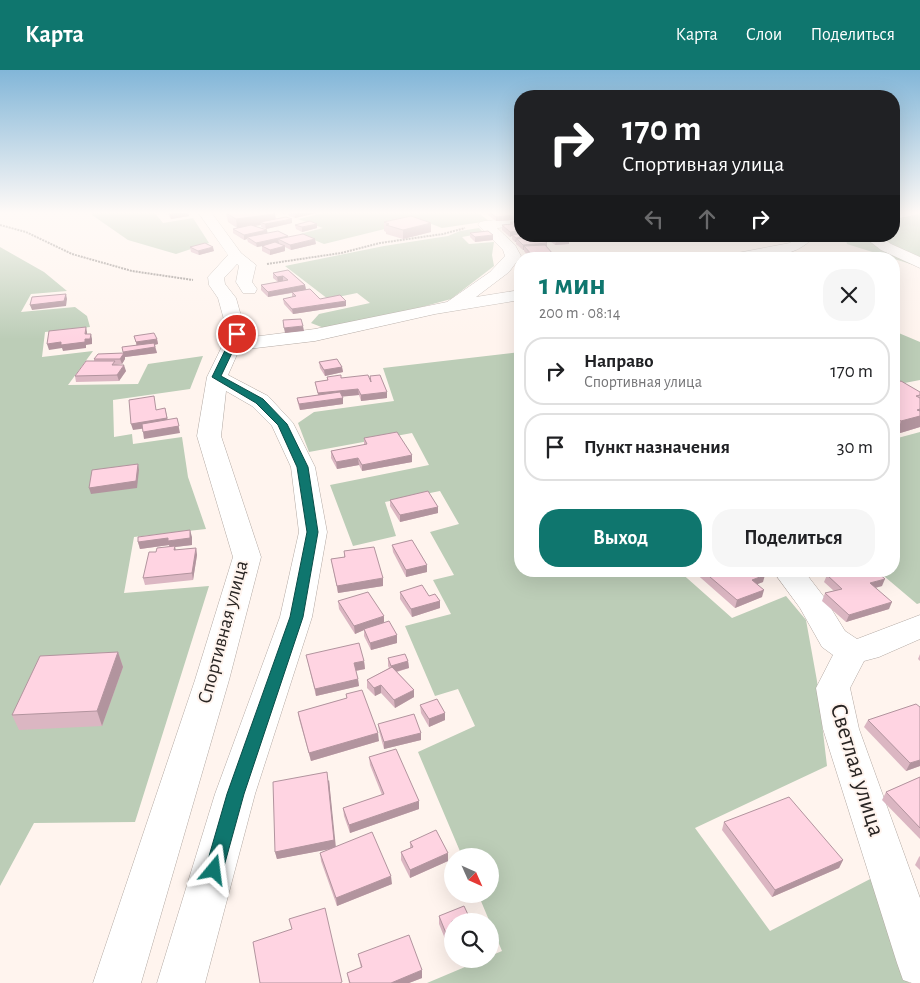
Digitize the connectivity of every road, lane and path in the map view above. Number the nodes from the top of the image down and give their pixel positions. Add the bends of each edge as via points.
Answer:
1 (74, 255) edge
2 (236, 255) edge
3 (323, 255) edge
4 (512, 255) edge
5 (903, 255) edge
6 (241, 262) junction
7 (920, 262) edge
8 (217, 285) junction
9 (249, 289) dead end
10 (514, 296) edge
11 (436, 309) junction
12 (233, 345) junction
13 (216, 377) junction
14 (793, 577) edge
15 (920, 626) edge
16 (852, 651) junction
17 (920, 963) edge
18 (117, 983) edge
19 (181, 983) edge

1 - 8 path via 132,271
2 - 6 street
3 - 6 path
4 - 11 street via 510,264 477,289
5 - 7 street
6 - 8 street via 216,276
6 - 9 street via 244,282
8 - 12 street, Спортивная улица via 227,298 235,325 237,334
10 - 11 street
11 - 12 street via 315,335
12 - 13 street, Спортивная улица
13 - 18 street, Спортивная улица via 209,436 247,557
13 - 19 street via 260,401 282,424 303,467 312,532 296,617 236,794
14 - 16 street via 833,639
15 - 16 street via 867,649
16 - 17 street, Светлая улица via 833,688 841,728

